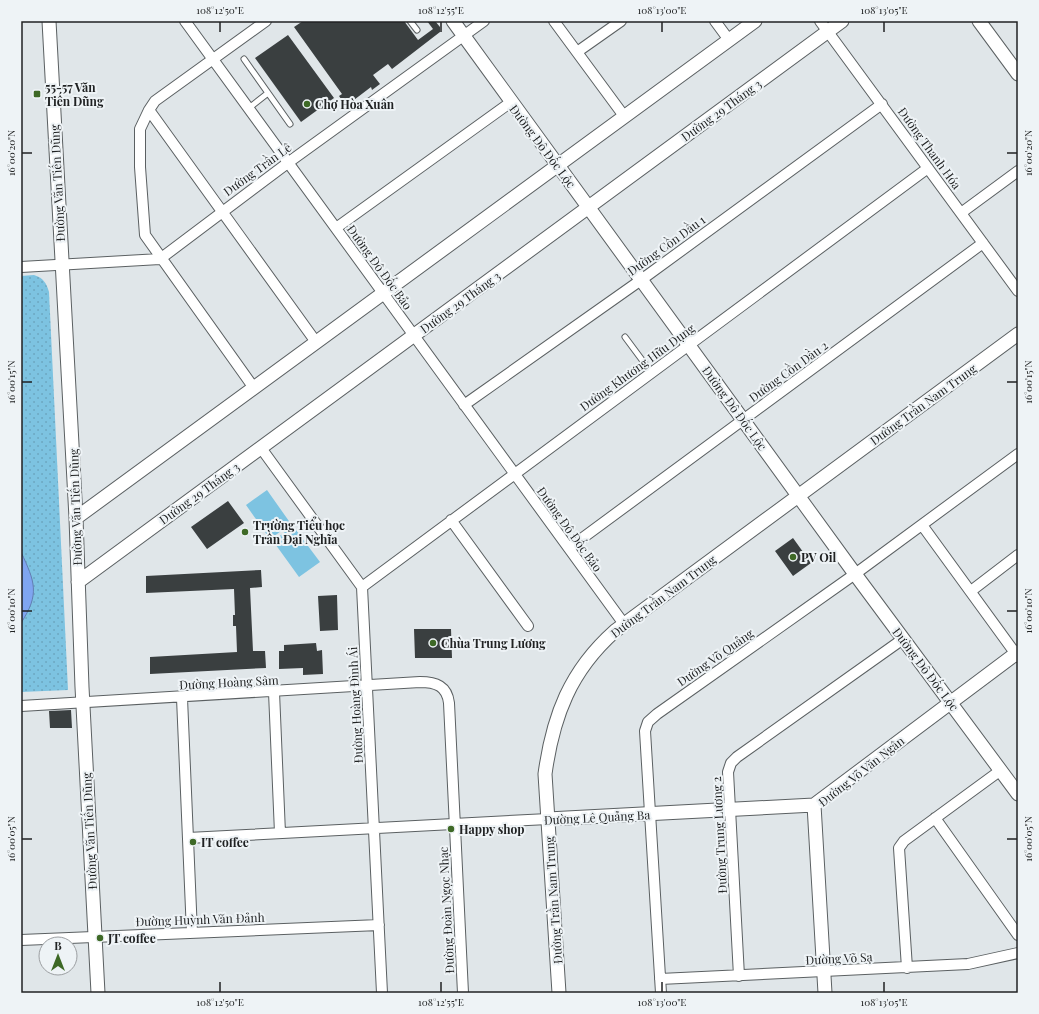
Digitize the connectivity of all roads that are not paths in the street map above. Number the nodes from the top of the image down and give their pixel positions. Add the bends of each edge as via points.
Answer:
1 (49, 21) edge
2 (185, 21) edge
3 (266, 21) edge
4 (410, 21) edge
5 (453, 21) edge
6 (484, 21) edge
7 (554, 21) edge
8 (621, 21) edge
9 (715, 21) edge
10 (754, 21) edge
11 (820, 21) edge
12 (842, 21) edge
13 (979, 21) edge
14 (417, 30) dead end
15 (828, 32) junction
16 (464, 36) junction
17 (729, 40) junction
18 (577, 52) junction
19 (213, 59) junction
20 (244, 59) dead end
21 (1018, 74) edge
22 (268, 93) junction
23 (510, 102) junction
24 (882, 104) junction
25 (249, 108) junction
26 (149, 110) junction
27 (624, 116) junction
28 (290, 124) dead end
29 (289, 162) junction
30 (558, 165) junction
31 (928, 168) junction
32 (1018, 171) edge
33 (588, 207) junction
34 (222, 211) junction
35 (961, 213) junction
36 (336, 228) junction
37 (983, 243) junction
38 (160, 259) junction
39 (61, 265) junction
40 (21, 267) edge
41 (641, 280) junction
42 (1018, 291) edge
43 (383, 293) junction
44 (1018, 334) edge
45 (414, 336) junction
46 (625, 338) dead end
47 (316, 342) junction
48 (689, 345) junction
49 (651, 372) junction
50 (254, 388) junction
51 (464, 404) junction
52 (743, 420) junction
53 (260, 448) junction
54 (1018, 454) edge
55 (514, 473) junction
56 (798, 496) junction
57 (76, 518) junction
58 (451, 520) junction
59 (922, 525) junction
60 (569, 548) junction
61 (1018, 555) edge
62 (855, 574) junction
63 (78, 582) junction
64 (362, 586) junction
65 (971, 592) junction
66 (624, 624) junction
67 (528, 626) dead end
68 (903, 639) junction
69 (1017, 654) edge
70 (439, 685) joint
71 (366, 686) junction
72 (274, 692) junction
73 (182, 698) junction
74 (83, 702) junction
75 (951, 702) junction
76 (21, 706) edge
77 (1001, 770) junction
78 (1018, 794) edge
79 (814, 805) junction
80 (731, 810) junction
81 (651, 814) junction
82 (935, 818) junction
83 (548, 819) junction
84 (455, 824) junction
85 (375, 828) junction
86 (280, 833) junction
87 (188, 838) junction
88 (379, 925) junction
89 (192, 933) junction
90 (1018, 935) edge
91 (95, 937) junction
92 (21, 940) edge
93 (1018, 953) edge
94 (907, 968) junction
95 (824, 972) junction
96 (739, 976) junction
97 (660, 979) junction
98 (98, 993) edge
99 (382, 993) edge
100 (463, 993) edge
101 (559, 993) edge
102 (661, 993) edge
103 (825, 993) edge

1 - 39 street, Đường Văn Tiến Dũng
2 - 19 street, Đường Đô Đốc Bảo
3 - 19 street
4 - 14 lane
5 - 16 street, Đường Đô Đốc Lộc
6 - 16 street, Đường Trần Lê
7 - 18 street
8 - 18 street
9 - 17 street
10 - 17 street
11 - 15 street, Đường Thanh Hóa
12 - 15 street, Đường 29 Tháng 3
13 - 21 street
15 - 24 street, Đường Thanh Hóa
15 - 33 street, Đường 29 Tháng 3
16 - 23 street, Đường Đô Đốc Lộc
16 - 29 street, Đường Trần Lê
17 - 27 street
18 - 27 street
19 - 25 street, Đường Đô Đốc Bảo
19 - 26 street via 155,101
20 - 22 lane
22 - 25 lane
22 - 28 lane
23 - 30 street, Đường Đô Đốc Lộc
23 - 36 street
24 - 31 street, Đường Thanh Hóa
24 - 41 street, Đường Cồn Dầu 1
25 - 29 street, Đường Đô Đốc Bảo
26 - 34 street
26 - 38 street via 140,129 145,235
27 - 30 street
29 - 34 street, Đường Trần Lê
29 - 36 street, Đường Đô Đốc Bảo
30 - 33 street, Đường Đô Đốc Lộc
30 - 43 street
31 - 35 street, Đường Thanh Hóa
31 - 48 street, Đường Khương Hữu Dụng
32 - 35 street
33 - 41 street, Đường Đô Đốc Lộc
33 - 45 street, Đường 29 Tháng 3
34 - 38 street, Đường Trần Lê
34 - 47 street
35 - 37 street, Đường Thanh Hóa
36 - 43 street, Đường Đô Đốc Bảo
37 - 42 street, Đường Thanh Hóa
37 - 52 street, Đường Cồn Dầu 2
38 - 39 street
38 - 50 street
39 - 40 street
39 - 57 street, Đường Văn Tiến Dũng
41 - 48 street, Đường Đô Đốc Lộc
41 - 51 street, Đường Cồn Dầu 1
43 - 45 street, Đường Đô Đốc Bảo
43 - 47 street
44 - 56 street, Đường Trần Nam Trung
45 - 51 street, Đường Đô Đốc Bảo
45 - 53 street, Đường 29 Tháng 3
46 - 49 lane
47 - 50 street
48 - 49 street, Đường Khương Hữu Dụng
48 - 52 street, Đường Đô Đốc Lộc
49 - 55 street, Đường Khương Hữu Dụng
50 - 57 street
51 - 55 street, Đường Đô Đốc Bảo
52 - 56 street, Đường Đô Đốc Lộc
52 - 60 street, Đường Cồn Dầu 2
53 - 63 street, Đường 29 Tháng 3
53 - 64 street
54 - 59 street, Đường Võ Quảng
55 - 58 street, Đường Khương Hữu Dụng
55 - 60 street, Đường Đô Đốc Bảo
56 - 62 street, Đường Đô Đốc Lộc
56 - 66 street, Đường Trần Nam Trung
57 - 63 street, Đường Văn Tiến Dũng
58 - 64 street, Đường Khương Hữu Dụng
58 - 67 street
59 - 62 street, Đường Võ Quảng
59 - 65 street
60 - 66 street, Đường Đô Đốc Bảo
61 - 65 street
62 - 68 street, Đường Đô Đốc Lộc
62 - 81 street, Đường Võ Quảng via 648,722 646,731
63 - 74 street, Đường Văn Tiến Dũng
64 - 71 street, Đường Hoàng Đình Ái
65 - 69 street
66 - 83 street, Đường Trần Nam Trung via 596,648 570,688 558,715 550,742 545,774
68 - 75 street, Đường Đô Đốc Lộc
68 - 80 street, Đường Trung Lương 2 via 737,757 731,763 728,772
69 - 75 street, Đường Võ Văn Ngân
70 - 71 street, Đường Hoàng Sâm via 420,682
70 - 84 street, Đường Đoàn Ngọc Nhạc via 448,695 449,703
71 - 72 street, Đường Hoàng Sâm
71 - 85 street, Đường Hoàng Đình Ái
72 - 73 street, Đường Hoàng Sâm
72 - 86 street
73 - 74 street, Đường Hoàng Sâm
73 - 87 street
74 - 76 street, Đường Hoàng Sâm
74 - 91 street, Đường Văn Tiến Dũng
75 - 77 street, Đường Đô Đốc Lộc
75 - 79 street, Đường Võ Văn Ngân
77 - 78 street, Đường Đô Đốc Lộc
77 - 82 street
79 - 80 street, Đường Lê Quảng Ba
79 - 95 street, Đường Võ Văn Ngân
80 - 81 street, Đường Lê Quảng Ba
80 - 96 street, Đường Trung Lương 2
81 - 83 street, Đường Lê Quảng Ba
81 - 97 street, Đường Võ Quảng
82 - 90 street
82 - 94 street via 904,840 899,848
83 - 84 street, Đường Lê Quảng Ba
83 - 101 street, Đường Trần Nam Trung
84 - 85 street, Đường Lê Quảng Ba
84 - 100 street, Đường Đoàn Ngọc Nhạc
85 - 86 street, Đường Lê Quảng Ba
85 - 88 street, Đường Hoàng Đình Ái
86 - 87 street, Đường Lê Quảng Ba
87 - 89 street
88 - 89 street, Đường Huỳnh Văn Đảnh
88 - 99 street, Đường Hoàng Đình Ái
89 - 91 street, Đường Huỳnh Văn Đảnh
91 - 92 street, Đường Huỳnh Văn Đảnh
91 - 98 street, Đường Văn Tiến Dũng
93 - 94 street, Đường Võ Sạ via 968,964
94 - 95 street, Đường Võ Sạ
95 - 96 street, Đường Võ Sạ
95 - 103 street, Đường Võ Văn Ngân
96 - 97 street, Đường Võ Sạ
97 - 102 street, Đường Võ Quảng

